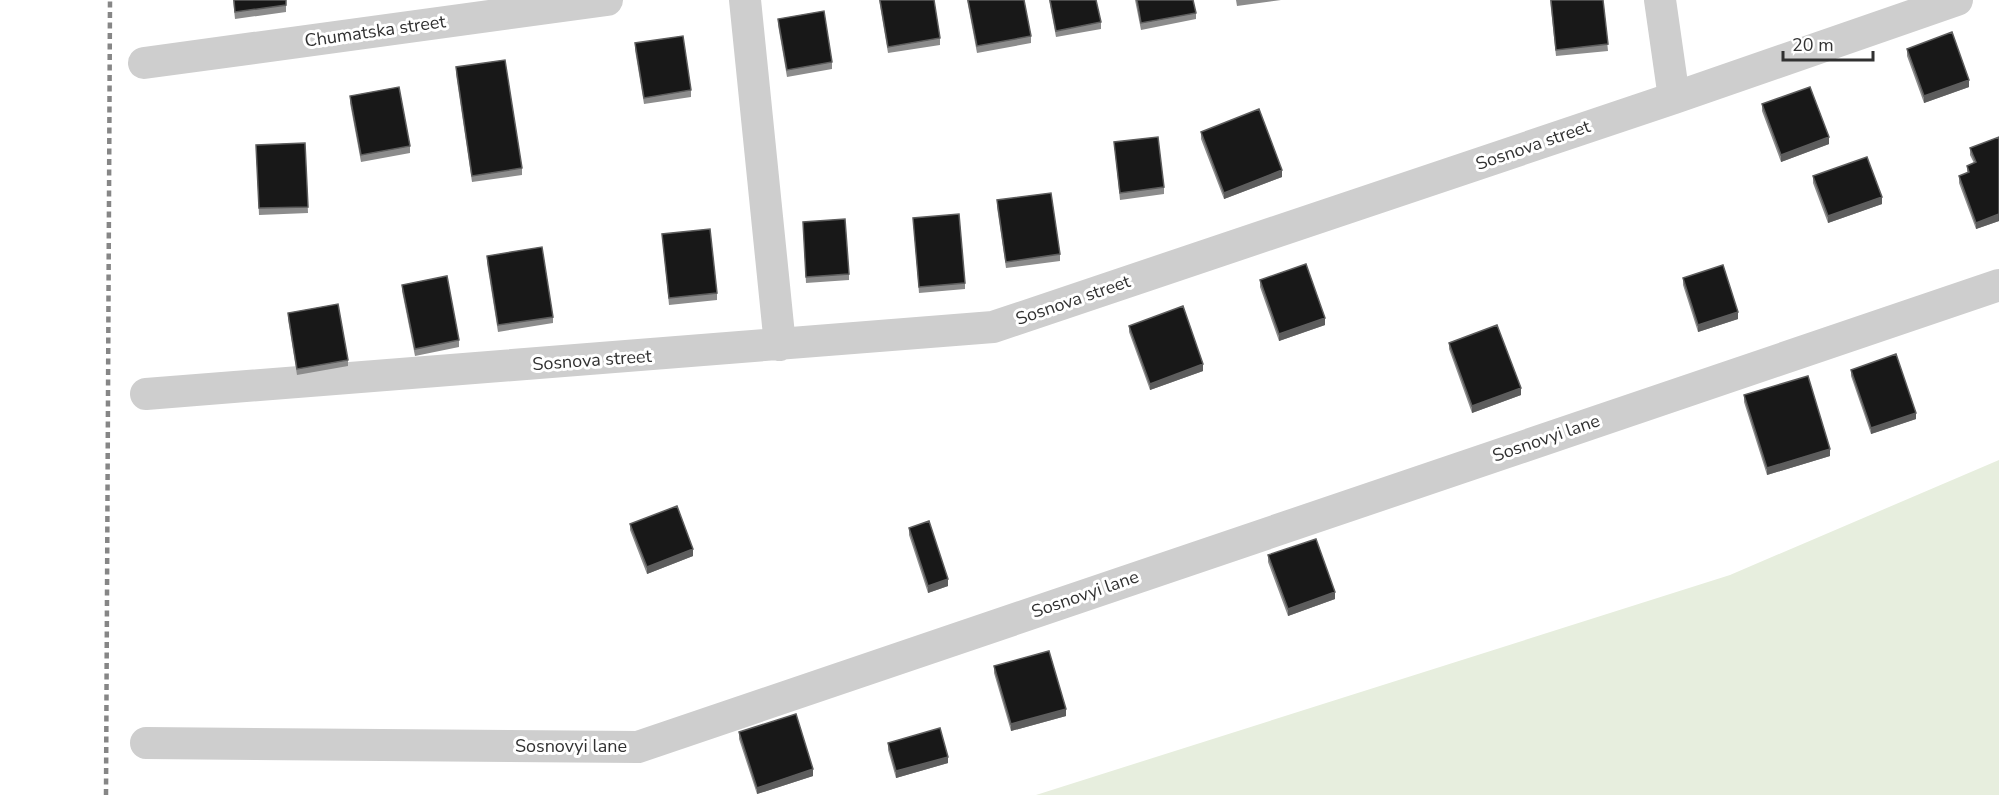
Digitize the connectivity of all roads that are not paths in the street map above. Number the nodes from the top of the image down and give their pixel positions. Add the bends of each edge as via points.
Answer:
1 (607, 0) edge
2 (745, 0) edge
3 (1660, 0) edge
4 (1957, 0) edge
5 (144, 63) dead end
6 (1674, 98) junction
7 (1999, 285) edge
8 (780, 345) junction
9 (146, 394) dead end
10 (146, 742) dead end

1 - 5 street, Chumatska street
2 - 8 street
3 - 6 street
4 - 6 street, Sosnova street
6 - 8 street, Sosnova street via 993,327
7 - 10 street, Sosnovyi lane via 638,747
8 - 9 street, Sosnova street

